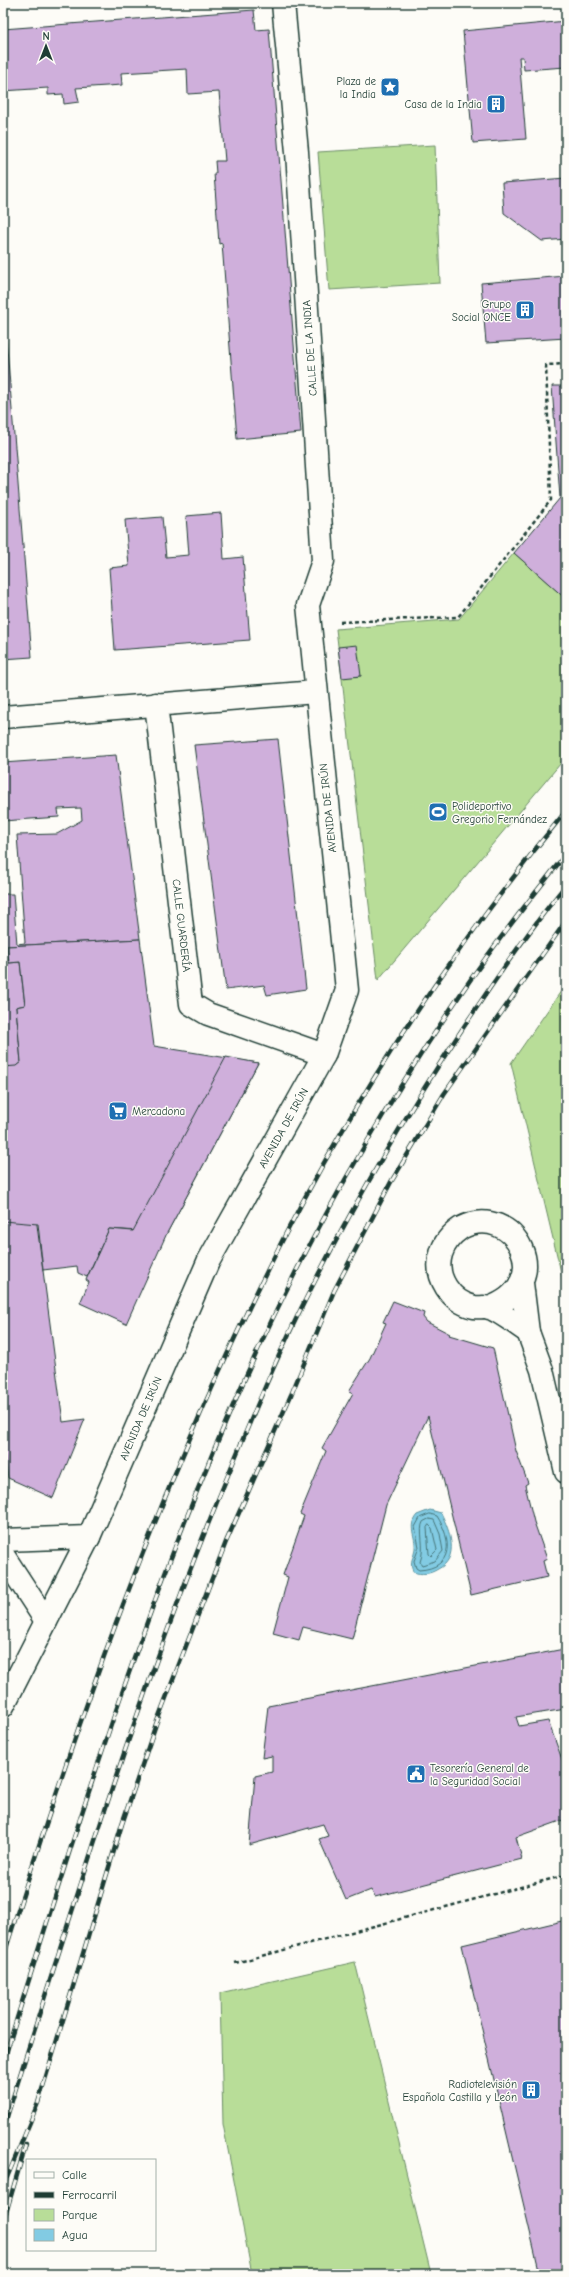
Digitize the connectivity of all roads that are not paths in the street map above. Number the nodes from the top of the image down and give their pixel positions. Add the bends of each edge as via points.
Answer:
1 (283, 3) edge
2 (316, 692) junction
3 (156, 704) junction
4 (3, 717) edge
5 (324, 1055) junction
6 (522, 1283) junction
7 (489, 1308) junction
8 (528, 1332) junction
9 (566, 1472) edge
10 (89, 1537) junction
11 (3, 1540) edge
12 (3, 1555) edge
13 (46, 1621) junction
14 (3, 1706) edge

1 - 2 street, CALLE DE LA INDIA via 297,152 323,561 308,605
2 - 3 street
2 - 5 street, AVENIDA DE IRÚN via 347,990
3 - 4 street
3 - 5 street, CALLE GUARDERÍA via 191,1004 208,1014
5 - 10 street, AVENIDA DE IRÚN via 208,1262
6 - 7 street via 514,1295 503,1303
6 - 7 street via 525,1270 524,1255 519,1242 509,1232 497,1225 483,1222 468,1225 456,1232 446,1242 441,1255 440,1269 443,1282 451,1294 462,1303 475,1308
6 - 8 street
7 - 8 street
8 - 9 street via 542,1370
10 - 11 street
10 - 13 street, AVENIDA DE IRÚN
12 - 13 street
13 - 14 street, AVENIDA DE IRÚN

